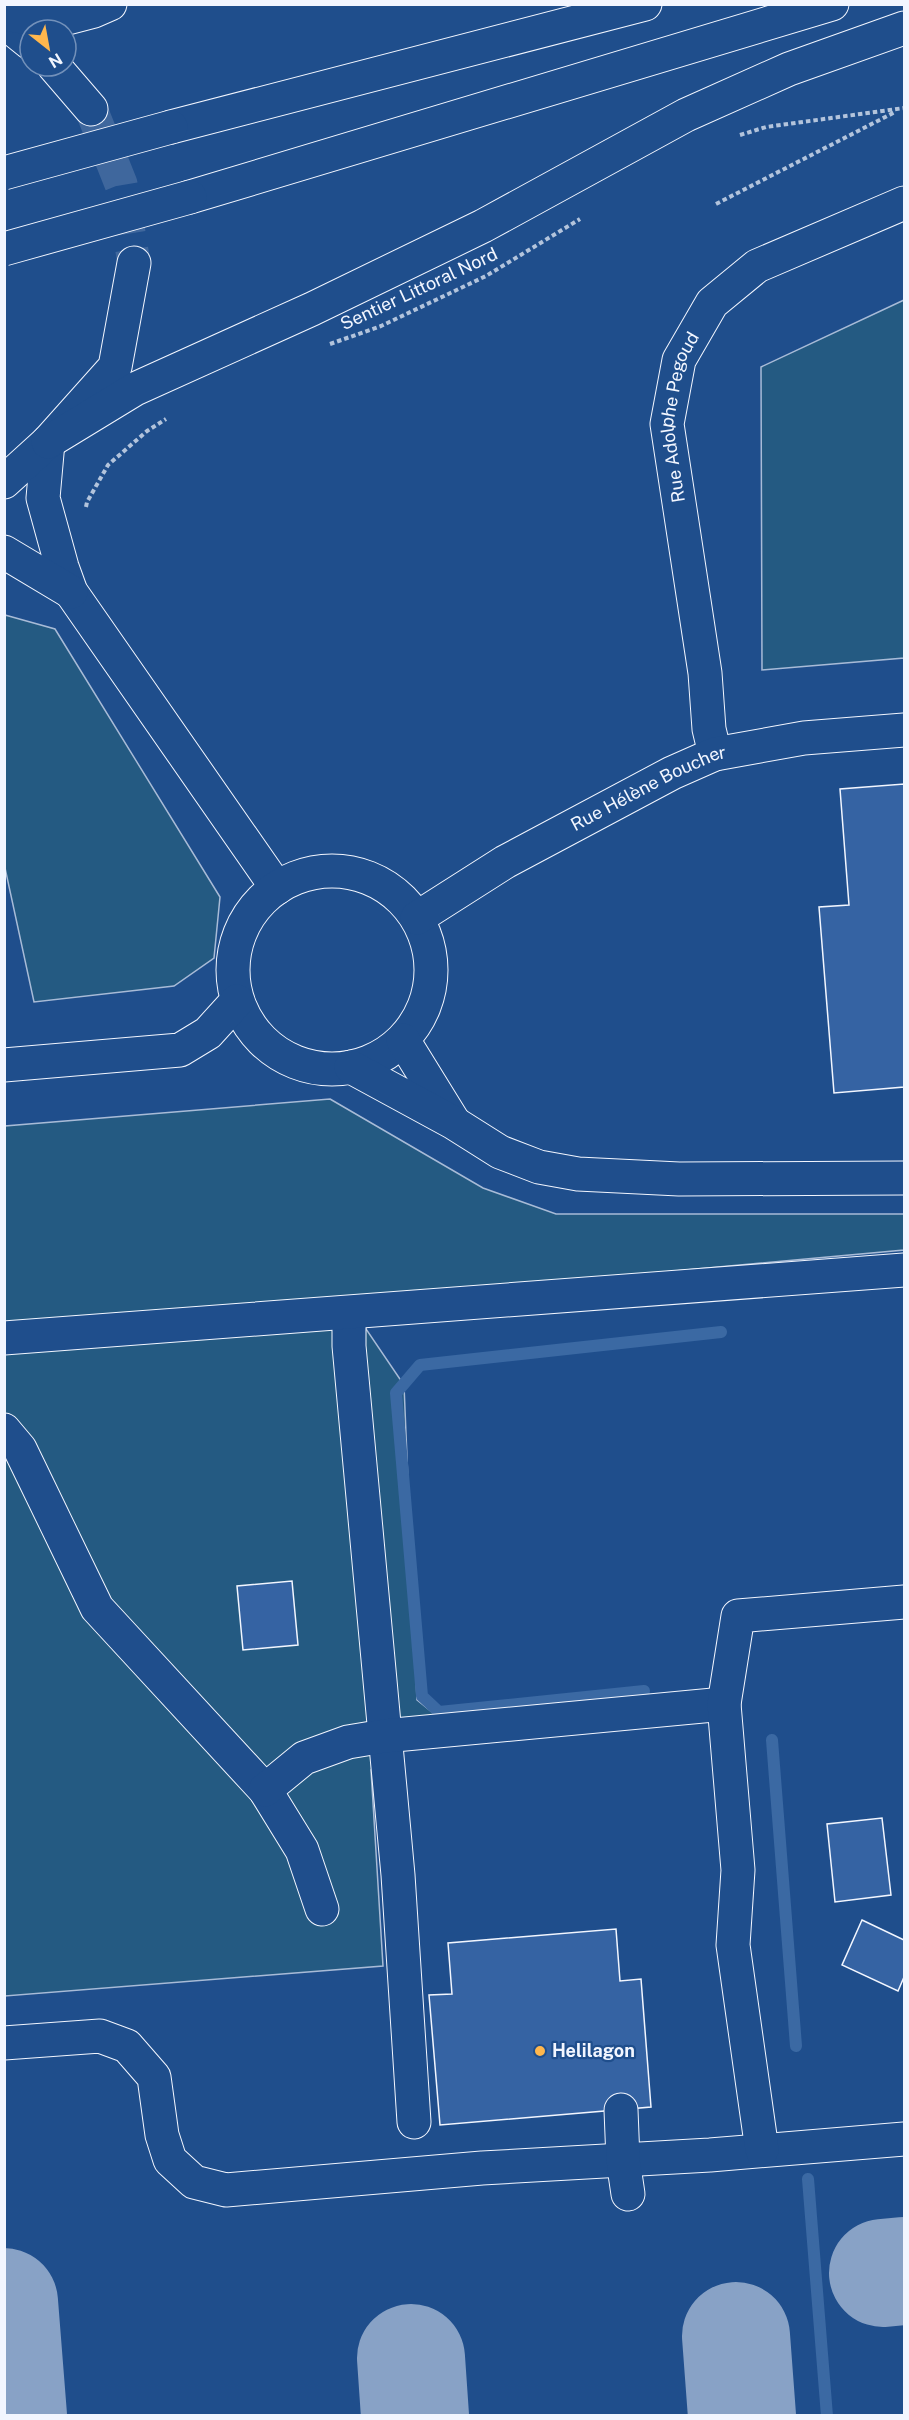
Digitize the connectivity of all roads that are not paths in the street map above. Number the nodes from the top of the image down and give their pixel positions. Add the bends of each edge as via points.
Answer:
1 (110, 4) edge
2 (645, 4) edge
3 (832, 4) edge
4 (4, 14) edge
5 (4, 22) edge
6 (904, 28) edge
7 (18, 33) edge
8 (64, 78) edge
9 (91, 109) tunnel mouth
10 (4, 172) edge
11 (904, 203) edge
12 (4, 249) edge
13 (134, 263) tunnel mouth
14 (48, 442) junction
15 (4, 482) edge
16 (4, 552) edge
17 (71, 592) junction
18 (904, 730) edge
19 (715, 754) junction
20 (277, 888) junction
21 (417, 918) junction
22 (237, 1001) junction
23 (403, 1040) junction
24 (4, 1065) edge
25 (351, 1068) junction
26 (454, 1123) junction
27 (904, 1178) edge
28 (904, 1270) edge
29 (349, 1314) junction
30 (4, 1338) edge
31 (4, 1431) edge
32 (904, 1602) edge
33 (724, 1704) junction
34 (384, 1736) junction
35 (265, 1790) junction
36 (322, 1909) dead end
37 (4, 2043) edge
38 (621, 2110) dead end
39 (414, 2122) dead end
40 (904, 2139) edge
41 (762, 2150) junction
42 (623, 2160) junction
43 (627, 2194) dead end

1 - 4 main road via 52,22
2 - 10 main road, bridge
3 - 12 main road, bridge
5 - 7 main road
6 - 14 main road via 789,69 686,115 483,226 135,389
8 - 9 main road
11 - 19 main road, Rue Adolphe Pegoud via 757,266 712,303 679,360 667,424
13 - 14 main road via 115,367
14 - 15 main road
14 - 17 main road via 43,498
16 - 17 main road
17 - 20 main road
18 - 19 main road, Rue Hélène Boucher via 804,738
19 - 21 main road, Rue Hélène Boucher via 506,862
20 - 21 main road via 306,874 338,872 369,878 396,894
20 - 22 main road via 255,908 240,934 232,963
21 - 23 main road via 429,949 431,981 422,1013
22 - 24 main road via 208,1033 180,1050
22 - 25 main road via 246,1020 269,1049 291,1061 320,1069
23 - 25 main road via 379,1058
23 - 26 main road
25 - 26 main road
26 - 27 main road via 500,1152 539,1167 578,1174 679,1179
28 - 29 main road
29 - 30 main road
29 - 34 main road
31 - 35 main road via 20,1449 97,1608
32 - 33 main road via 738,1616
33 - 34 main road
33 - 41 main road via 738,1870 733,1945
34 - 35 main road via 348,1742 304,1758
34 - 39 main road via 398,1875
35 - 36 main road via 302,1850
37 - 42 main road via 100,2036 127,2046 154,2077 170,2160 194,2182 226,2190
38 - 42 main road
40 - 41 main road
41 - 42 main road
42 - 43 main road

